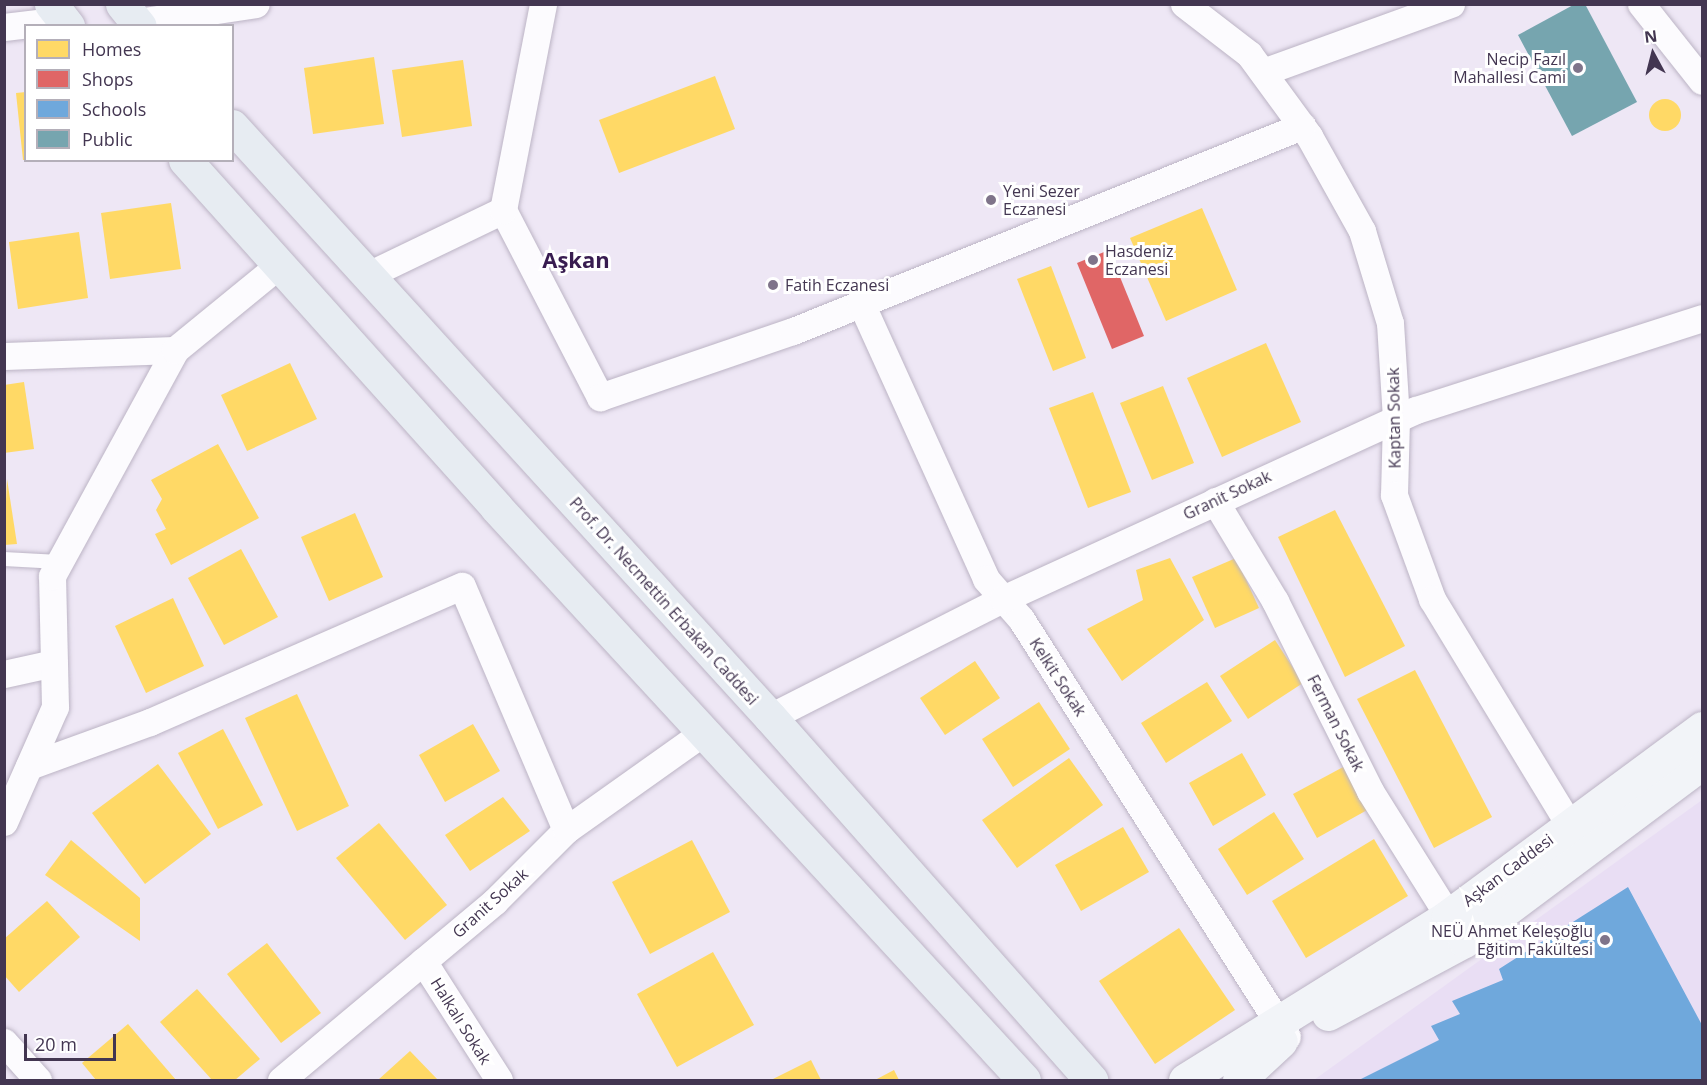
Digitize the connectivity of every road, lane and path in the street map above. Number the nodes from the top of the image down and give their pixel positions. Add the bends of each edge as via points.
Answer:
1 (256, 4) edge
2 (543, 4) edge
3 (1184, 4) edge
4 (1451, 4) edge
5 (1641, 4) edge
6 (61, 17) edge
7 (133, 17) edge
8 (4, 27) edge
9 (1263, 72) junction
10 (1702, 81) edge
11 (1302, 126) junction
12 (234, 128) edge
13 (187, 162) edge
14 (503, 210) junction
15 (279, 265) junction
16 (368, 275) junction
17 (861, 303) junction
18 (1702, 318) edge
19 (175, 350) junction
20 (4, 356) edge
21 (1396, 419) junction
22 (1215, 501) junction
23 (4, 559) edge
24 (59, 561) junction
25 (1003, 599) junction
26 (54, 663) junction
27 (4, 674) edge
28 (770, 717) junction
29 (1702, 728) edge
30 (704, 732) junction
31 (1702, 763) edge
32 (29, 766) junction
33 (4, 822) edge
34 (566, 830) junction
35 (1577, 838) junction
36 (1456, 928) junction
37 (423, 962) junction
38 (1283, 1029) junction
39 (4, 1042) edge
40 (1016, 1076) edge
41 (38, 1080) edge
42 (281, 1080) edge
43 (499, 1080) edge
44 (1091, 1080) edge
45 (1185, 1080) edge
46 (1239, 1080) edge

1 - 7 street
2 - 14 street
3 - 9 street, Kaptan Sokak via 1249,54
4 - 9 street
5 - 10 street
6 - 8 street
9 - 11 street, Kaptan Sokak
11 - 17 street
11 - 21 street, Kaptan Sokak via 1362,231 1390,323
12 - 16 main road, Prof. Dr. Necmettin Erbakan Caddesi
13 - 15 main road
14 - 16 street
14 - 17 street via 600,397 793,331
15 - 19 street
15 - 30 main road
16 - 28 main road, Prof. Dr. Necmettin Erbakan Caddesi
17 - 25 street, Kelkit Sokak via 986,579
18 - 21 street, Granit Sokak
19 - 20 street
19 - 24 street
21 - 22 street, Granit Sokak
21 - 35 street, Kaptan Sokak via 1394,495 1432,600
22 - 25 street, Granit Sokak
22 - 36 street, Ferman Sokak via 1275,601 1370,791
23 - 24 lane
24 - 26 street via 51,576
25 - 28 street, Granit Sokak
25 - 38 street, Kelkit Sokak via 1021,619
26 - 27 street
26 - 32 street via 55,707
28 - 44 main road, Prof. Dr. Necmettin Erbakan Caddesi
29 - 35 street, Aşkan Caddesi
30 - 34 street, Granit Sokak
30 - 40 main road
31 - 35 street, Aşkan Caddesi
32 - 33 street
32 - 34 street via 150,722 462,586
34 - 37 street, Granit Sokak via 495,901
35 - 36 street, Aşkan Caddesi
36 - 38 street, Aşkan Caddesi
37 - 42 street, Granit Sokak
37 - 43 street, Halkalı Sokak
38 - 45 street, Aşkan Caddesi
38 - 46 street, Aşkan Caddesi
39 - 41 street

